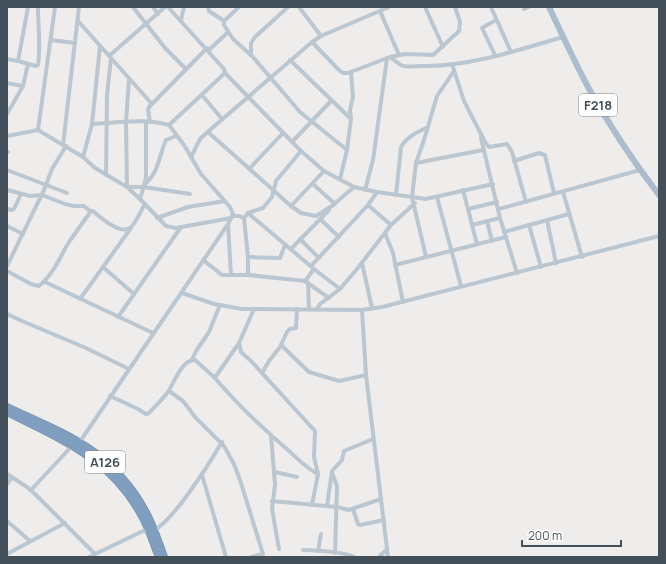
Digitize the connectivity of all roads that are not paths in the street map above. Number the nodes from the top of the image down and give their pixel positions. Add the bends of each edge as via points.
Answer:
1 (28, 7) edge
2 (38, 7) edge
3 (55, 7) edge
4 (79, 7) edge
5 (133, 7) edge
6 (153, 7) edge
7 (167, 7) edge
8 (184, 7) edge
9 (208, 7) edge
10 (239, 7) edge
11 (288, 7) edge
12 (298, 7) edge
13 (388, 7) edge
14 (425, 7) edge
15 (455, 7) edge
16 (491, 7) edge
17 (529, 7) edge
18 (549, 7) edge
19 (524, 9) dead end
20 (380, 11) junction
21 (158, 14) junction
22 (181, 20) junction
23 (496, 20) junction
24 (78, 21) junction
25 (224, 21) junction
26 (146, 23) junction
27 (228, 32) junction
28 (321, 36) junction
29 (563, 37) junction
30 (51, 40) junction
31 (312, 42) junction
32 (75, 43) junction
33 (100, 46) junction
34 (443, 47) junction
35 (208, 49) junction
36 (511, 52) junction
37 (399, 55) junction
38 (495, 55) junction
39 (252, 56) junction
40 (110, 57) junction
41 (389, 58) junction
42 (7, 59) edge
43 (290, 60) junction
44 (18, 62) junction
45 (28, 64) junction
46 (452, 64) junction
47 (186, 69) junction
48 (454, 71) junction
49 (351, 72) junction
50 (225, 74) junction
51 (129, 78) junction
52 (271, 78) junction
53 (7, 83) edge
54 (23, 86) junction
55 (202, 95) junction
56 (247, 98) junction
57 (331, 101) junction
58 (152, 104) junction
59 (7, 106) edge
60 (12, 107) junction
61 (7, 114) edge
62 (222, 119) junction
63 (351, 119) junction
64 (126, 122) junction
65 (148, 122) junction
66 (311, 122) junction
67 (92, 124) junction
68 (107, 124) junction
69 (168, 125) junction
70 (428, 127) junction
71 (38, 130) junction
72 (208, 132) junction
73 (480, 132) junction
74 (283, 133) junction
75 (7, 136) edge
76 (176, 136) junction
77 (292, 142) junction
78 (65, 146) junction
79 (346, 150) junction
80 (483, 150) junction
81 (301, 151) junction
82 (83, 157) junction
83 (191, 157) junction
84 (514, 161) junction
85 (416, 163) junction
86 (249, 169) junction
87 (7, 170) edge
88 (640, 170) junction
89 (324, 171) junction
90 (106, 175) junction
91 (340, 179) junction
92 (312, 184) junction
93 (493, 184) junction
94 (145, 185) junction
95 (46, 186) junction
96 (354, 186) junction
97 (127, 187) junction
98 (7, 190) edge
99 (274, 190) junction
100 (365, 190) junction
101 (463, 190) junction
102 (377, 192) junction
103 (563, 192) junction
104 (67, 193) dead end
105 (554, 193) junction
106 (21, 194) junction
107 (190, 194) dead end
108 (42, 195) junction
109 (396, 195) junction
110 (659, 195) edge
111 (437, 197) junction
112 (412, 198) junction
113 (140, 199) junction
114 (225, 201) junction
115 (497, 202) junction
116 (526, 202) junction
117 (415, 203) junction
118 (145, 204) junction
119 (335, 204) junction
120 (368, 205) junction
121 (291, 206) junction
122 (7, 209) edge
123 (468, 209) junction
124 (499, 210) junction
125 (91, 212) junction
126 (248, 213) junction
127 (569, 214) junction
128 (232, 217) junction
129 (157, 218) junction
130 (244, 218) junction
131 (500, 218) junction
132 (320, 219) junction
133 (547, 220) junction
134 (487, 221) junction
135 (228, 224) junction
136 (391, 225) junction
137 (472, 225) junction
138 (529, 225) junction
139 (7, 226) edge
140 (181, 227) junction
141 (131, 228) junction
142 (385, 233) junction
143 (23, 234) junction
144 (505, 234) junction
145 (659, 236) edge
146 (339, 237) junction
147 (300, 239) junction
148 (492, 241) junction
149 (477, 244) junction
150 (285, 245) junction
151 (291, 249) junction
152 (451, 250) junction
153 (248, 257) junction
154 (426, 257) junction
155 (582, 257) junction
156 (319, 258) junction
157 (203, 260) junction
158 (362, 263) junction
159 (556, 263) junction
160 (395, 265) junction
161 (7, 266) edge
162 (103, 267) junction
163 (312, 267) junction
164 (541, 267) junction
165 (7, 272) edge
166 (517, 273) junction
167 (231, 275) junction
168 (248, 275) junction
169 (45, 282) junction
170 (306, 282) junction
171 (461, 286) junction
172 (340, 289) junction
173 (182, 293) junction
174 (134, 294) junction
175 (329, 298) junction
176 (80, 299) junction
177 (403, 302) junction
178 (220, 305) junction
179 (372, 308) junction
180 (254, 309) junction
181 (297, 309) junction
182 (308, 309) junction
183 (317, 309) junction
184 (362, 310) junction
185 (7, 314) edge
186 (118, 316) junction
187 (153, 333) junction
188 (239, 342) junction
189 (281, 346) junction
190 (192, 360) junction
191 (129, 369) junction
192 (262, 374) junction
193 (366, 375) junction
194 (214, 377) junction
195 (169, 391) junction
196 (110, 396) junction
197 (7, 407) edge
198 (7, 412) edge
199 (270, 435) junction
200 (374, 439) junction
201 (222, 442) junction
202 (76, 444) junction
203 (316, 471) junction
204 (275, 472) junction
205 (332, 473) junction
206 (7, 474) edge
207 (202, 475) junction
208 (12, 477) junction
209 (298, 477) dead end
210 (7, 484) edge
211 (31, 490) junction
212 (381, 499) junction
213 (272, 501) junction
214 (312, 505) junction
215 (327, 506) junction
216 (337, 506) junction
217 (353, 509) junction
218 (384, 520) junction
219 (7, 521) edge
220 (65, 523) junction
221 (149, 528) junction
222 (321, 534) dead end
223 (30, 541) junction
224 (279, 549) dead end
225 (387, 549) junction
226 (303, 550) dead end
227 (318, 551) junction
228 (336, 553) junction
229 (7, 554) edge
230 (97, 555) edge
231 (89, 557) edge
232 (158, 557) edge
233 (164, 557) edge
234 (226, 557) edge
235 (251, 557) edge
236 (354, 557) edge
237 (379, 557) edge
238 (388, 557) edge

1 - 44 street
2 - 45 street via 38,65
3 - 30 street
4 - 24 street
5 - 26 street
6 - 21 street
7 - 21 street
7 - 22 street
8 - 22 street
9 - 25 street via 209,11
10 - 25 street
11 - 39 street via 255,37 251,43
12 - 28 street
13 - 20 street
14 - 34 street
15 - 34 street via 460,22 459,31
16 - 23 street
17 - 19 street
18 - 29 main road, F218
20 - 28 street
20 - 37 street
21 - 26 street
22 - 35 street
23 - 36 street
23 - 38 street via 482,28
24 - 32 street
24 - 33 street
25 - 27 street
26 - 40 street
26 - 47 street via 165,48
27 - 35 street
27 - 39 street
28 - 31 street
29 - 36 street
29 - 88 main road, F218 via 598,104
30 - 32 street
30 - 71 street
31 - 43 street
31 - 49 street via 343,73
32 - 78 street
33 - 40 street
33 - 67 street
34 - 37 street via 433,55
35 - 47 street
35 - 50 street
36 - 38 street
37 - 41 street
38 - 46 street
39 - 52 street
40 - 51 street
40 - 68 street
41 - 46 street via 403,66
41 - 49 street
41 - 100 street via 373,160
42 - 44 street
43 - 52 street
43 - 57 street
44 - 45 street
45 - 54 street
46 - 48 street
47 - 58 street
48 - 70 street via 437,96
48 - 73 street via 464,101
49 - 63 street
50 - 55 street
50 - 56 street
51 - 58 street
51 - 64 street
52 - 56 street
52 - 66 street
53 - 54 street
54 - 60 street
55 - 62 street
55 - 69 street
56 - 62 street
56 - 74 street
57 - 63 street
57 - 66 street
58 - 65 street via 148,110
59 - 60 street
60 - 61 street
62 - 72 street
63 - 79 street
64 - 65 street
64 - 68 street
64 - 97 street
65 - 69 street
65 - 94 street
66 - 77 street
66 - 79 street
67 - 68 street
67 - 82 street
68 - 90 street
69 - 76 street
70 - 85 street
70 - 109 street via 415,133 401,146
71 - 75 street
71 - 78 street
72 - 83 street via 200,139
72 - 86 street
73 - 80 street
73 - 84 street via 489,147 507,144
74 - 77 street
74 - 86 street
76 - 83 street
76 - 94 street via 166,140 158,165
77 - 81 street
78 - 82 street
78 - 95 street via 52,168
79 - 91 street
80 - 85 street
80 - 93 street
81 - 89 street
81 - 99 street via 276,181
82 - 90 street
83 - 114 street via 201,174
84 - 105 street via 539,153 545,155
84 - 116 street
85 - 112 street
86 - 99 street
87 - 95 street
88 - 103 street
88 - 110 main road, F218
89 - 91 street
89 - 92 street
90 - 97 street
91 - 96 street
92 - 119 street
92 - 121 street
93 - 101 street
93 - 115 street
94 - 97 street
94 - 107 street
94 - 113 street
95 - 104 street
95 - 108 street
96 - 100 street
96 - 119 street
97 - 113 street
98 - 106 street
99 - 121 street
99 - 126 street via 263,208
100 - 102 street
101 - 111 street
101 - 123 street
102 - 109 street
102 - 120 street
103 - 105 street
103 - 127 street
105 - 116 street
106 - 108 street
106 - 122 street via 14,209
108 - 125 street via 65,204 84,206
108 - 143 street
109 - 112 street
111 - 112 street
111 - 152 street
112 - 117 street
113 - 118 street
114 - 128 street via 230,207
114 - 129 street via 188,207
115 - 123 street
115 - 124 street
116 - 124 street
117 - 136 street
117 - 154 street
118 - 129 street
118 - 141 street
119 - 121 street via 316,216 301,213
119 - 132 street
120 - 136 street
120 - 146 street
123 - 137 street
124 - 131 street
125 - 141 street via 116,228
125 - 169 street
126 - 130 street
126 - 150 street
127 - 133 street
127 - 155 street
128 - 130 street
128 - 135 street
128 - 140 street
129 - 140 street via 166,226
130 - 153 street
131 - 134 street
131 - 144 street
132 - 146 street
132 - 147 street
133 - 138 street
133 - 159 street
134 - 137 street
134 - 148 street
135 - 157 street
135 - 167 street
136 - 142 street
137 - 149 street
138 - 144 street
138 - 164 street
139 - 143 street
140 - 174 street
141 - 162 street
142 - 158 street
142 - 160 street
143 - 161 street
144 - 148 street
144 - 166 street
145 - 155 street
146 - 156 street
147 - 151 street
147 - 156 street
148 - 149 street
149 - 152 street
150 - 151 street
150 - 153 street via 280,258
151 - 163 street
152 - 154 street
152 - 171 street
153 - 168 street
154 - 160 street
155 - 159 street
156 - 163 street
157 - 167 street via 222,275
157 - 173 street
158 - 172 street
158 - 179 street
159 - 164 street
160 - 177 street
162 - 174 street
162 - 176 street
163 - 170 street
163 - 172 street
164 - 166 street
165 - 169 street via 31,284 39,286
166 - 171 street
167 - 168 street
168 - 170 street
169 - 176 street
170 - 175 street
170 - 182 street
171 - 177 street
172 - 175 street
173 - 178 street
173 - 187 street
174 - 186 street
175 - 183 street
176 - 186 street
177 - 179 street
178 - 180 street
178 - 190 street via 209,332
179 - 184 street
180 - 181 street
180 - 188 street
181 - 182 street
181 - 189 street via 296,328 290,329
182 - 183 street
183 - 184 street
184 - 193 street
185 - 191 street
186 - 187 street
187 - 191 street
188 - 192 street via 241,352
188 - 194 street
189 - 192 street
189 - 193 street via 309,372 339,380
190 - 194 street via 198,362
190 - 195 street via 186,363
191 - 196 street
192 - 203 street via 315,432
193 - 200 street
194 - 199 street
195 - 196 street via 146,414
195 - 201 street via 183,401 194,416
196 - 202 street
197 - 202 highway, A126
198 - 202 highway, A126
199 - 203 street
199 - 204 street
200 - 205 street via 344,451 342,460
200 - 212 street
201 - 207 street
201 - 235 street via 241,483 263,554
202 - 211 street
202 - 221 highway, A126 via 101,458 126,483 138,499
203 - 214 street
204 - 209 street
204 - 213 street
205 - 215 street
205 - 216 street via 337,486
206 - 208 street
207 - 221 street via 166,520
207 - 234 street
208 - 210 street
208 - 211 street
211 - 220 street
212 - 217 street
212 - 218 street
213 - 214 street
213 - 224 street
214 - 215 street
215 - 216 street
216 - 217 street via 347,510
216 - 228 street
217 - 218 street via 360,525
218 - 225 street
219 - 223 street
220 - 223 street
220 - 230 street
221 - 230 street
221 - 232 highway, A126
221 - 233 highway, A126
222 - 227 street
223 - 229 street
225 - 237 street
225 - 238 street
226 - 227 street
227 - 228 street
228 - 236 street
230 - 231 street

